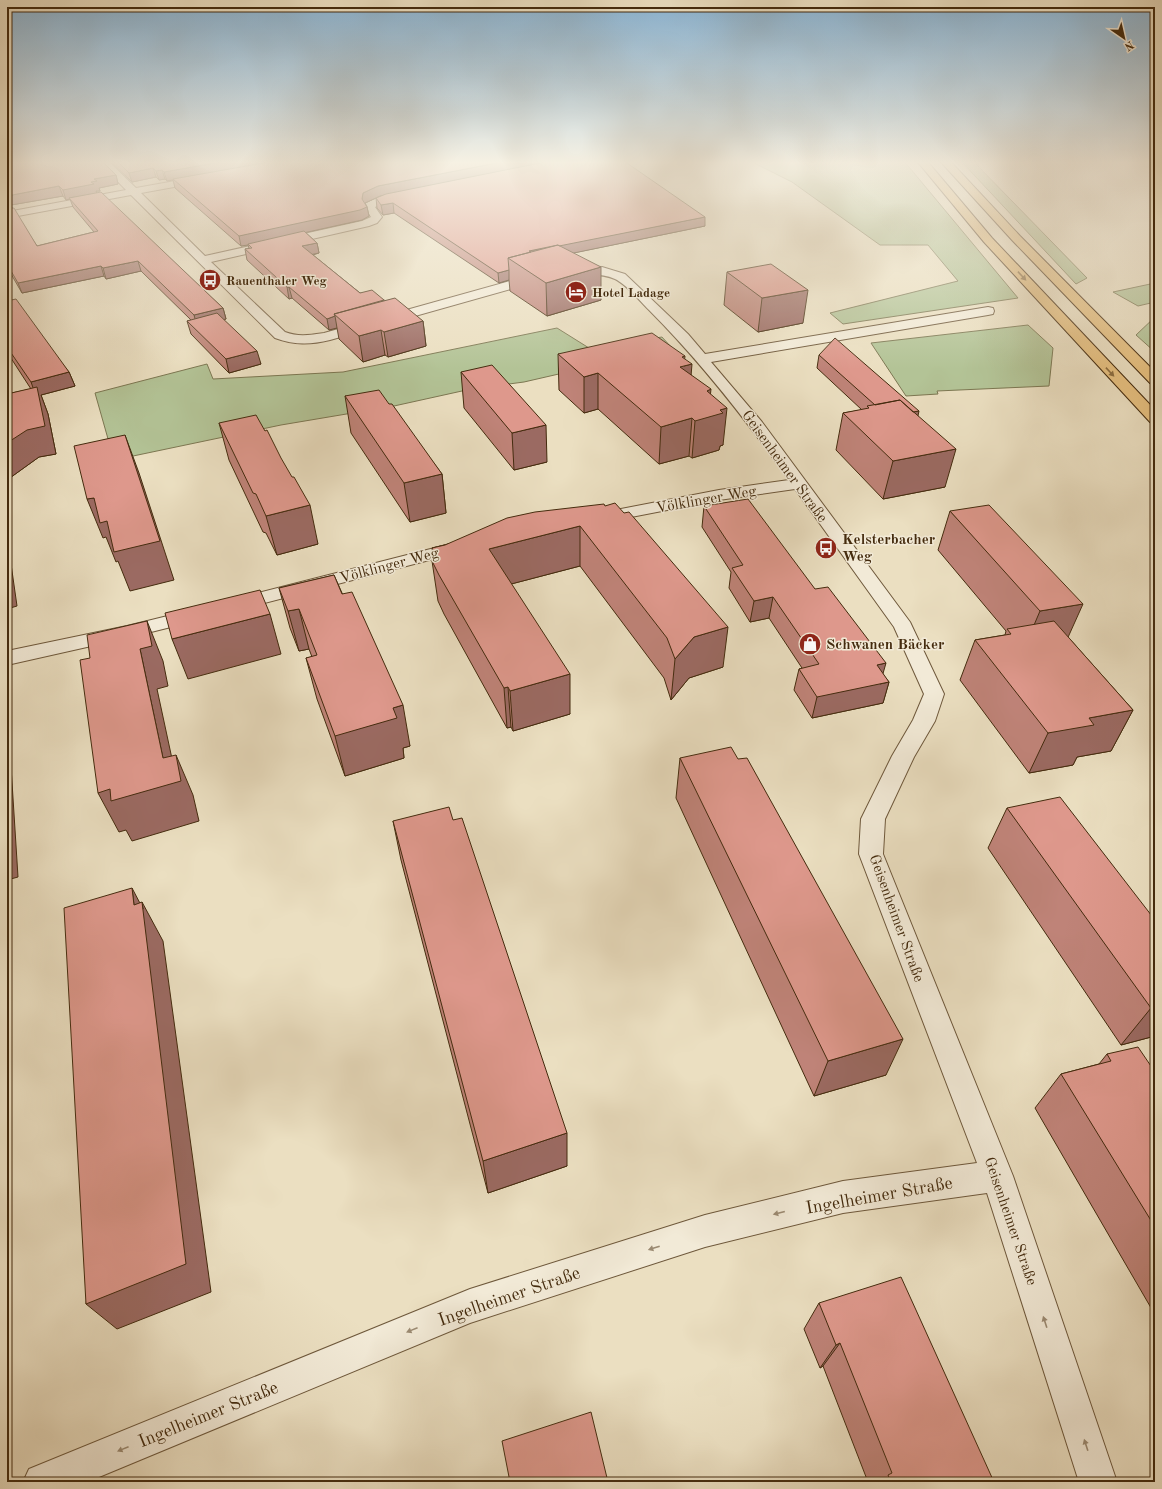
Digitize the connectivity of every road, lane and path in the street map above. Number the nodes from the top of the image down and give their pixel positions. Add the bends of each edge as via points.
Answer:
1 (172, 230) edge
2 (336, 230) edge
3 (980, 230) edge
4 (1009, 230) edge
5 (203, 260) junction
6 (988, 311) dead end
7 (702, 359) junction
8 (1155, 380) edge
9 (1155, 419) edge
10 (799, 484) junction
11 (580, 522) edge
12 (480, 542) edge
13 (7, 658) edge
14 (997, 1176) junction
15 (42, 1482) edge
16 (1098, 1482) edge

1 - 5 street, Geisenheimer Straße
2 - 5 street
3 -> 9 highway
4 - 8 highway
5 - 7 street, Geisenheimer Straße via 280,335 306,340 325,337 556,273 571,270 610,273 636,290
6 - 7 street
7 - 10 street, Geisenheimer Straße via 758,425
10 - 11 street, Völklinger Weg via 719,495
10 - 14 street, Geisenheimer Straße via 903,626 934,694 924,721 903,756 873,818 871,854
12 - 13 street, Völklinger Weg via 127,632
14 -> 15 street, Ingelheimer Straße via 843,1198 736,1224 470,1306
16 -> 14 street, Geisenheimer Straße

